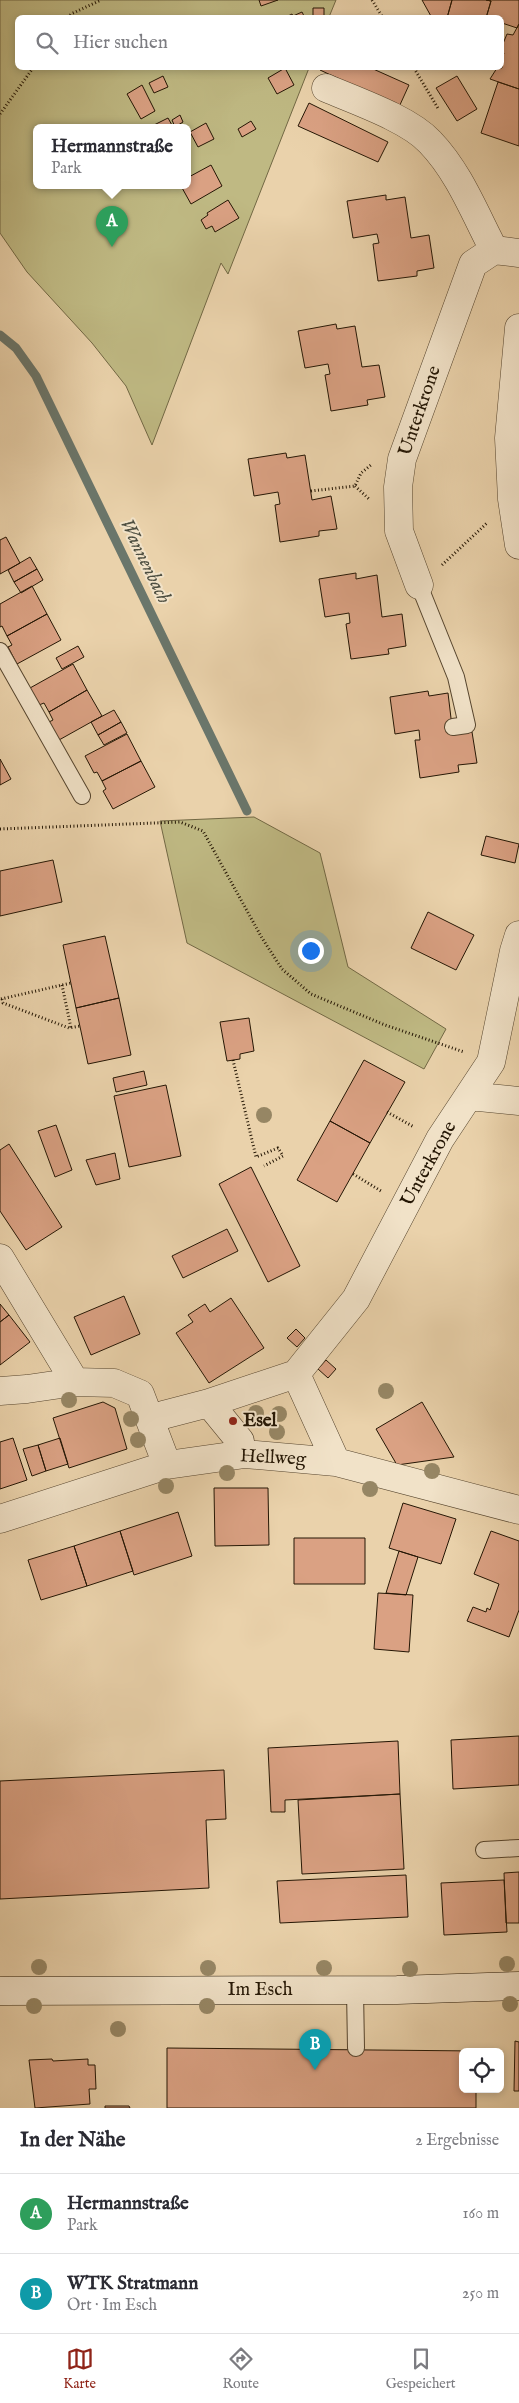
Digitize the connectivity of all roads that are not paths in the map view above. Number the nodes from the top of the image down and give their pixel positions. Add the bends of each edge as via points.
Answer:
1 (326, 88) dead end
2 (506, 251) edge
3 (519, 328) edge
4 (519, 545) edge
5 (419, 585) joint
6 (0, 651) edge
7 (452, 727) dead end
8 (82, 796) dead end
9 (519, 935) edge
10 (469, 1096) junction
11 (519, 1102) edge
12 (0, 1258) edge
13 (296, 1374) junction
14 (76, 1382) junction
15 (0, 1390) edge
16 (209, 1403) junction
17 (163, 1415) dead end
18 (240, 1440) dead end
19 (336, 1462) junction
20 (167, 1465) junction
21 (519, 1510) edge
22 (0, 1519) edge
23 (519, 1848) edge
24 (484, 1850) dead end
25 (519, 1986) edge
26 (355, 1990) junction
27 (0, 1991) edge
28 (356, 2048) dead end

1 - 2 street, Unterkrone via 400,121 429,141
2 - 5 street, Unterkrone via 473,264 402,459 398,487 399,531
3 - 4 street via 510,438 512,499
5 - 7 lane via 456,678 467,725
6 - 8 lane
9 - 10 street, Unterkrone via 491,1062
10 - 11 street
10 - 13 street, Unterkrone via 440,1138 356,1299
12 - 14 street
13 - 16 street
13 - 19 street
14 - 15 street
14 - 20 street via 114,1383 140,1394
16 - 17 street
16 - 18 street
19 - 20 street, Hellweg via 245,1454
19 - 21 street, Hellweg
20 - 22 street, Hellweg
23 - 24 lane
25 - 26 street, Im Esch
26 - 27 street, Im Esch
26 - 28 lane

